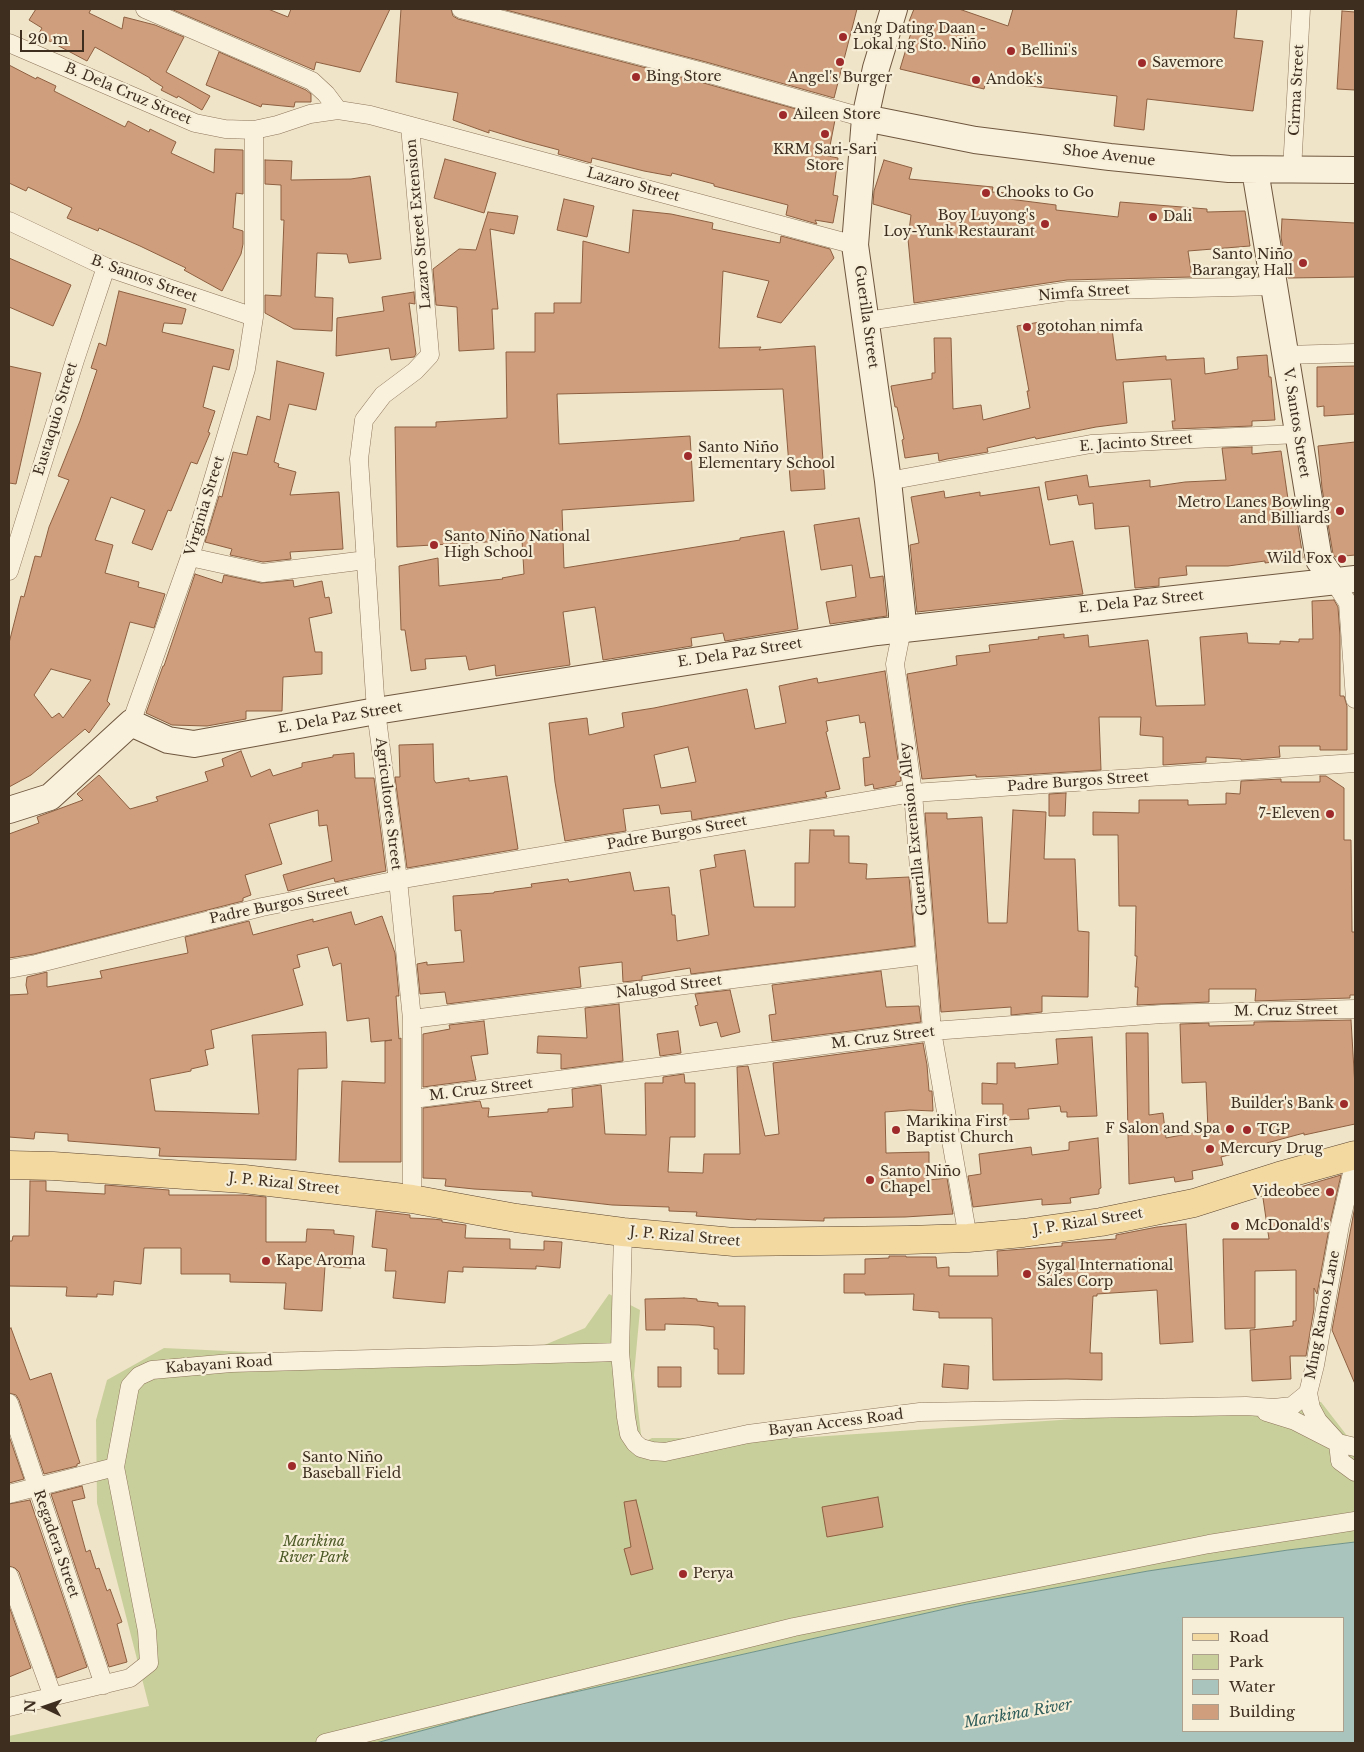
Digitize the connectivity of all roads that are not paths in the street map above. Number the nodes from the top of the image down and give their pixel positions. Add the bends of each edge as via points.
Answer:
1 (145, 9) edge
2 (461, 9) edge
3 (894, 9) edge
4 (1302, 9) edge
5 (9, 44) edge
6 (338, 110) junction
7 (865, 118) junction
8 (410, 126) junction
9 (254, 130) junction
10 (1254, 170) junction
11 (1292, 170) junction
12 (1355, 170) edge
13 (9, 221) edge
14 (855, 245) junction
15 (106, 267) junction
16 (1274, 286) junction
17 (254, 318) junction
18 (867, 321) junction
19 (1355, 354) edge
20 (1285, 355) junction
21 (415, 371) joint
22 (1298, 434) junction
23 (888, 481) junction
24 (190, 557) junction
25 (366, 560) junction
26 (9, 571) edge
27 (1344, 579) edge
28 (902, 628) junction
29 (1355, 699) edge
30 (376, 711) junction
31 (130, 724) junction
32 (1355, 763) edge
33 (913, 793) junction
34 (9, 810) edge
35 (398, 880) junction
36 (926, 955) junction
37 (9, 969) edge
38 (1355, 1010) edge
39 (412, 1019) junction
40 (932, 1031) junction
41 (413, 1099) junction
42 (1355, 1155) edge
43 (1355, 1160) edge
44 (9, 1165) edge
45 (412, 1199) junction
46 (623, 1232) junction
47 (968, 1238) junction
48 (620, 1352) junction
49 (1308, 1393) junction
50 (9, 1403) edge
51 (1253, 1406) junction
52 (1338, 1443) junction
53 (1355, 1447) edge
54 (115, 1467) junction
55 (1355, 1472) edge
56 (37, 1487) junction
57 (9, 1494) edge
58 (1355, 1521) edge
59 (9, 1576) edge
60 (104, 1684) junction
61 (53, 1696) junction
62 (9, 1707) edge
63 (325, 1743) edge

1 - 6 street via 312,81
2 - 7 street
3 - 7 street, Guerilla Street
4 - 11 street, Cirma Street
5 - 9 street, B. Dela Cruz Street via 194,123
6 - 8 street, Lazaro Street Extension
6 - 9 street, B. Dela Cruz Street via 310,114
7 - 10 street, Shoe Avenue via 974,140
7 - 14 street, Guerilla Street
8 - 14 street, Lazaro Street
8 - 21 street, Lazaro Street Extension via 430,355
9 - 17 street, Virginia Street
10 - 11 street, Shoe Avenue
10 - 16 street, V. Santos Street
11 - 12 street, Shoe Avenue
13 - 15 street, B. Santos Street
14 - 18 street, Guerilla Street
15 - 17 street, B. Santos Street
15 - 26 street, Eustaquio Street
16 - 18 street, Nimfa Street via 1068,291
16 - 20 street, V. Santos Street
17 - 24 street, Virginia Street via 246,368
18 - 23 street, Guerilla Street
19 - 20 street
20 - 22 street, V. Santos Street
21 - 25 street, Agricultores Street via 383,395 364,420 359,459
22 - 23 street, E. Jacinto Street via 1091,444
22 - 27 street, V. Santos Street via 1319,560
23 - 28 street, Guerilla Street
24 - 25 street via 263,573
24 - 31 street, Virginia Street
25 - 30 street, Agricultores Street
27 - 28 street, E. Dela Paz Street
27 - 29 street, V. Santos Street
28 - 30 street, E. Dela Paz Street
28 - 33 street, Guerilla Extension Alley via 894,664
30 - 31 street, E. Dela Paz Street via 194,744 168,740
30 - 35 street, Agricultores Street
31 - 34 street, Virginia Street via 50,797
32 - 33 street, Padre Burgos Street
33 - 35 street, Padre Burgos Street
33 - 36 street, Guerilla Extension Alley
35 - 37 street, Padre Burgos Street via 262,907
35 - 39 street, Agricultores Street
36 - 39 street, Nalugod Street
36 - 40 street, Guerilla Extension Alley
38 - 40 street, M. Cruz Street via 1162,1014
39 - 41 street, Agricultores Street
40 - 41 street, M. Cruz Street
40 - 47 street, Guerilla Extension Alley
41 - 45 street, Agricultores Street
42 - 47 main road, J. P. Rizal Street via 1194,1203 1101,1222
43 - 49 street, Ming Ramos Lane
44 - 45 main road, J. P. Rizal Street via 244,1179
45 - 46 main road, J. P. Rizal Street via 516,1218
46 - 47 main road, J. P. Rizal Street via 734,1242
46 - 48 street, Bayan Access Road
48 - 51 street, Bayan Access Road via 629,1434 641,1448 652,1451 665,1452 748,1434 920,1412
48 - 54 street, Kabayani Road via 231,1362 152,1370 139,1376 130,1386
49 - 51 street, Bayan Access Road via 1292,1406
49 - 52 street, Ming Ramos Lane via 1318,1420
50 - 56 street, Regadera Street
51 - 52 street, Bayan Access Road via 1295,1421
52 - 53 street
52 - 55 street via 1340,1461
54 - 56 street
54 - 60 street, Kabayani Road via 147,1631 148,1663 130,1678
56 - 57 street
56 - 60 street, Regadera Street
58 - 63 street via 1209,1544 794,1627
59 - 61 street
60 - 61 street
61 - 62 street

